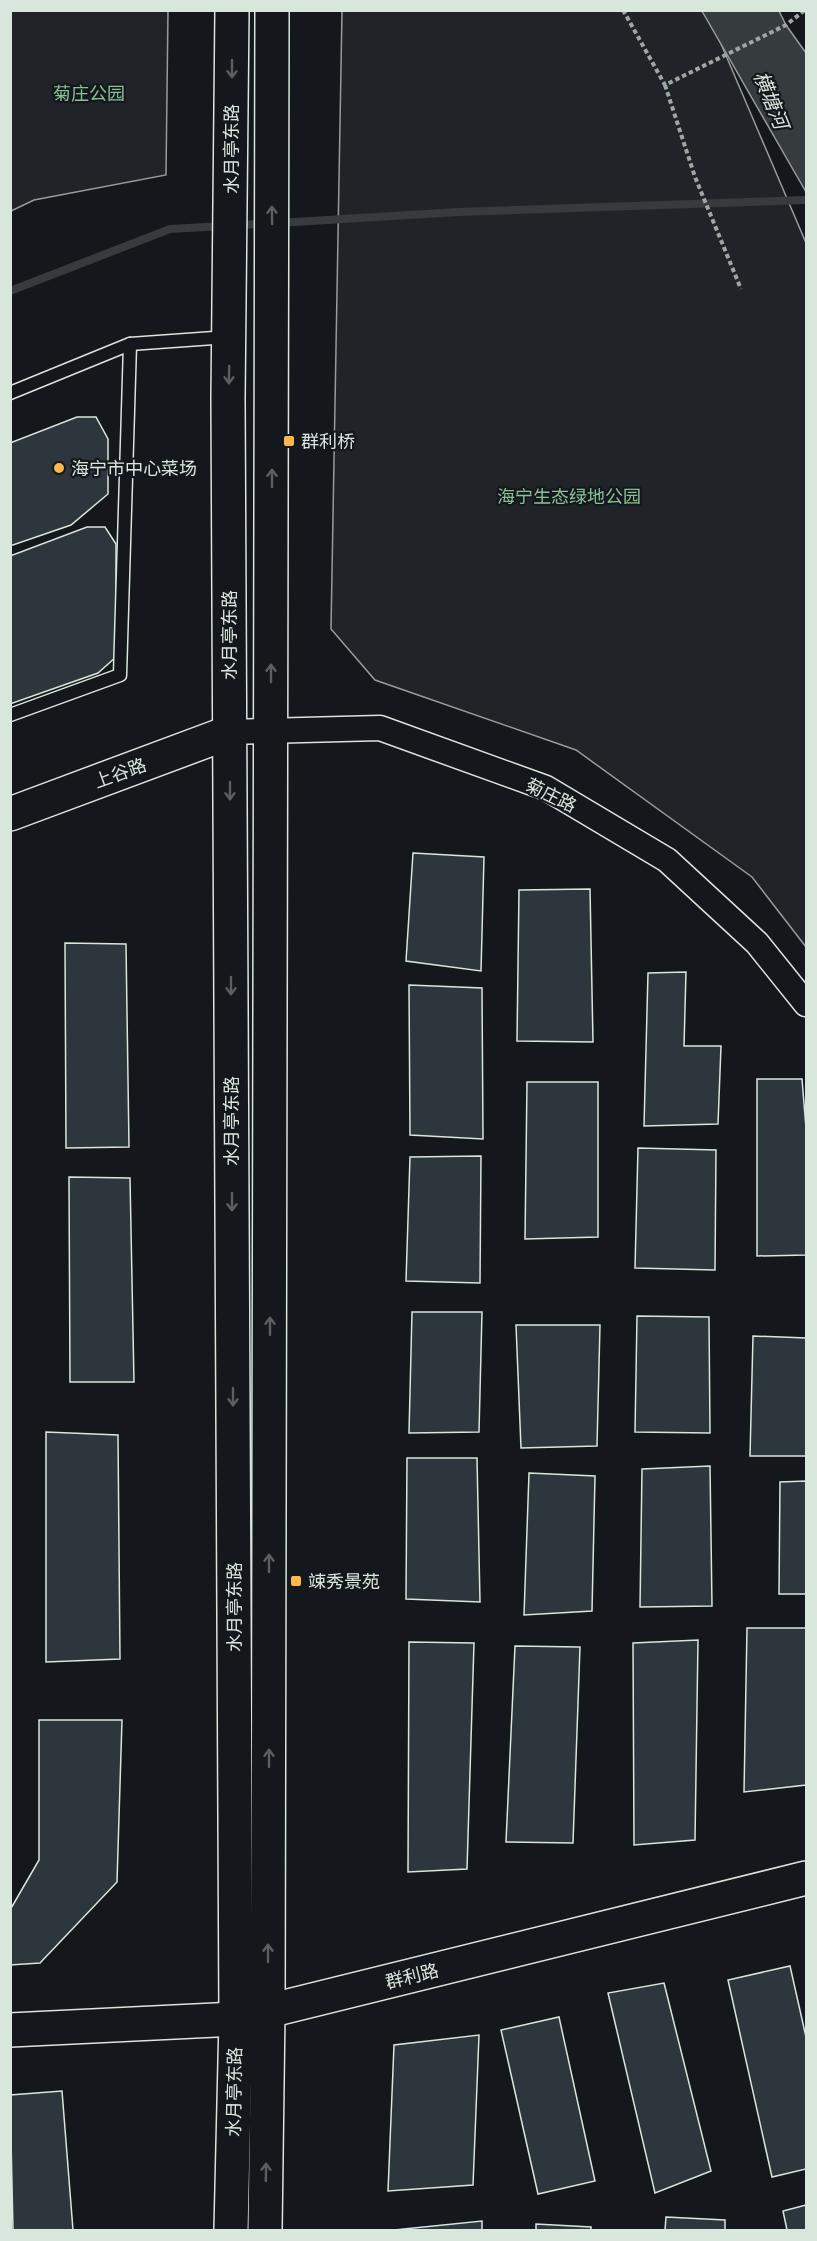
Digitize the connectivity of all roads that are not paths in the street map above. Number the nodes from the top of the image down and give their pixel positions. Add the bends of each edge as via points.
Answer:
1 (232, 10) edge
2 (272, 10) edge
3 (230, 337) junction
4 (130, 344) junction
5 (10, 393) edge
6 (10, 716) edge
7 (271, 731) junction
8 (230, 732) junction
9 (10, 814) edge
10 (807, 1004) edge
11 (807, 1878) edge
12 (268, 2011) junction
13 (236, 2019) junction
14 (10, 2030) edge
15 (231, 2230) edge
16 (265, 2230) edge

1 -> 3 main road, 水月亭东路
7 -> 2 main road, 水月亭东路
3 - 4 lane
3 -> 8 main road, 水月亭东路
4 - 5 lane
4 - 6 lane via 120,675
7 - 8 street, 菊庄路
7 - 10 street, 菊庄路 via 380,728 546,788 667,860 757,943
12 -> 7 main road, 水月亭东路
8 - 9 main road, 上谷路
8 -> 13 main road, 水月亭东路
11 - 12 main road, 群利路
12 - 13 main road, 群利路
16 -> 12 main road, 水月亭东路
13 - 14 main road, 群利路
13 - 15 main road, 水月亭东路

